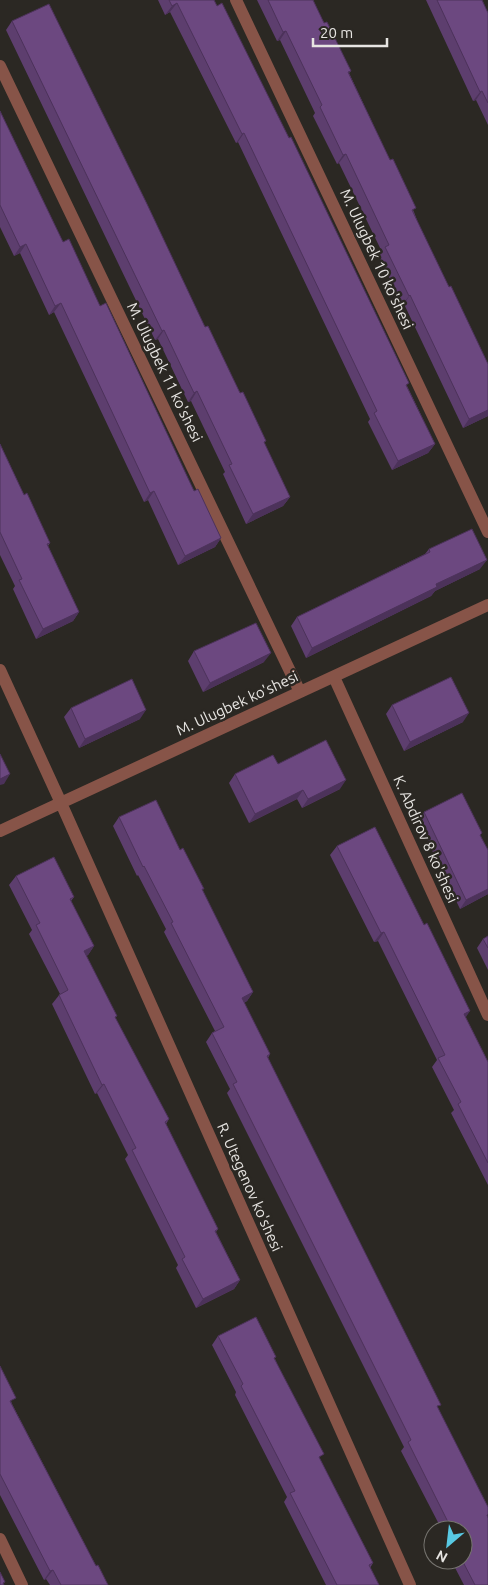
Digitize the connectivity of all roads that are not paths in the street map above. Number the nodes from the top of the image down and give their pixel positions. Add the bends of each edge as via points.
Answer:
1 (236, 0) edge
2 (0, 66) edge
3 (488, 532) edge
4 (488, 605) edge
5 (0, 670) edge
6 (334, 677) junction
7 (300, 692) junction
8 (61, 803) junction
9 (0, 831) edge
10 (488, 1015) edge
11 (0, 1539) edge
12 (22, 1585) edge
13 (410, 1585) edge

1 - 3 street, M. Ulugbek 10 ko'shesi
2 - 7 street, M. Ulugbek 11 ko'shesi
4 - 6 street, M. Ulugbek ko'shesi
5 - 8 street, R. Utegenov ko'shesi
6 - 7 street, M. Ulugbek ko'shesi
6 - 10 street, K. Abdirov 8 ko'shesi
7 - 8 street, M. Ulugbek ko'shesi
8 - 9 street, M. Ulugbek ko'shesi
8 - 13 street, R. Utegenov ko'shesi
11 - 12 street

